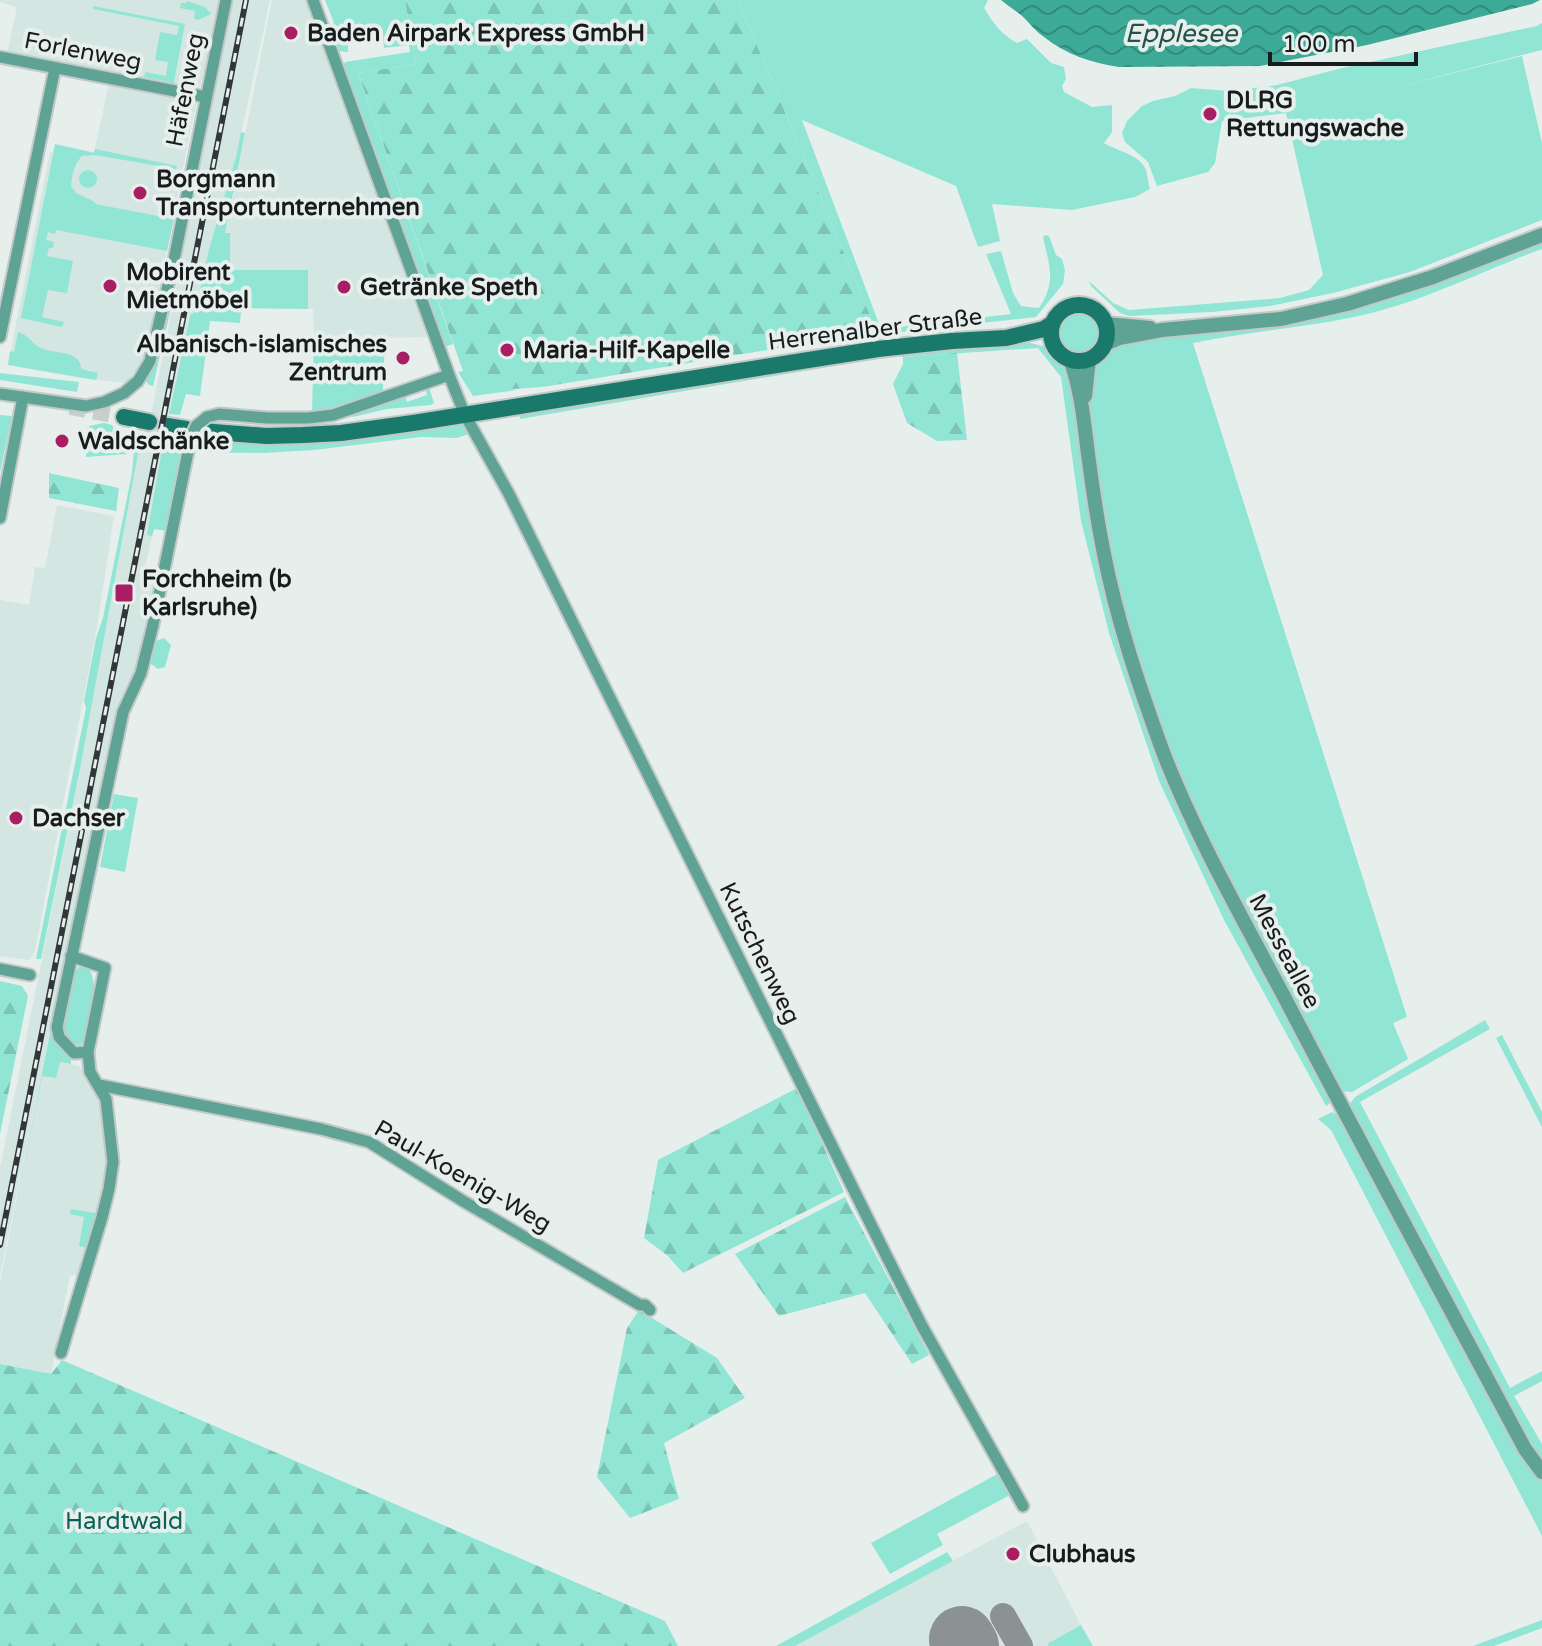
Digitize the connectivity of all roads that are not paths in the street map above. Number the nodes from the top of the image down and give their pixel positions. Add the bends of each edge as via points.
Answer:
1 (226, 0) edge
2 (313, 0) edge
3 (0, 57) edge
4 (55, 68) junction
5 (206, 97) junction
6 (1542, 235) edge
7 (1053, 323) junction
8 (1106, 324) junction
9 (1162, 330) junction
10 (0, 337) edge
11 (1006, 338) junction
12 (1105, 344) junction
13 (1054, 345) junction
14 (1070, 359) junction
15 (1089, 359) junction
16 (449, 375) junction
17 (0, 394) edge
18 (23, 397) junction
19 (462, 408) junction
20 (1083, 413) junction
21 (124, 417) tunnel mouth
22 (149, 422) dead end
23 (167, 426) dead end
24 (196, 429) junction
25 (0, 518) edge
26 (71, 956) junction
27 (0, 969) edge
28 (30, 975) dead end
29 (88, 1052) junction
30 (99, 1085) junction
31 (650, 1310) dead end
32 (61, 1353) dead end
33 (1542, 1472) edge
34 (1023, 1506) dead end

1 - 5 street, Häfenweg
2 - 16 street, Kutschenweg
3 - 4 street, Forlenweg
4 - 5 street, Forlenweg
4 - 10 street
5 - 18 street, Häfenweg via 155,346 138,381 124,393 86,406
6 - 9 street via 1347,304 1281,319
7 - 8 main road via 1065,309 1079,305 1093,308
7 - 11 main road, Herrenalber Straße
7 - 13 main road
8 - 9 street
8 - 12 main road
9 - 12 street
11 - 13 main road, Herrenalber Straße
11 - 19 main road, Herrenalber Straße via 878,349
12 - 15 main road
13 - 14 main road
14 - 15 main road
14 - 20 street, Messeallee
15 - 20 street, Messeallee
16 - 19 street, Kutschenweg
16 - 24 street, Herrenalber Straße via 333,415 219,414
17 - 18 street
18 - 25 street
19 - 24 main road, Herrenalber Straße via 399,425 315,435
19 - 34 street, Kutschenweg via 922,1326
20 - 33 street, Messeallee via 1117,611 1187,808 1525,1449
21 - 22 main road
23 - 24 main road, Herrenalber Straße
24 - 26 street via 141,673 123,712
26 - 29 street via 57,1027 74,1053
26 - 29 street via 105,968
27 - 28 street
29 - 30 street via 90,1072
30 - 31 street, Paul-Koenig-Weg via 369,1142
30 - 32 street via 106,1099 113,1162

